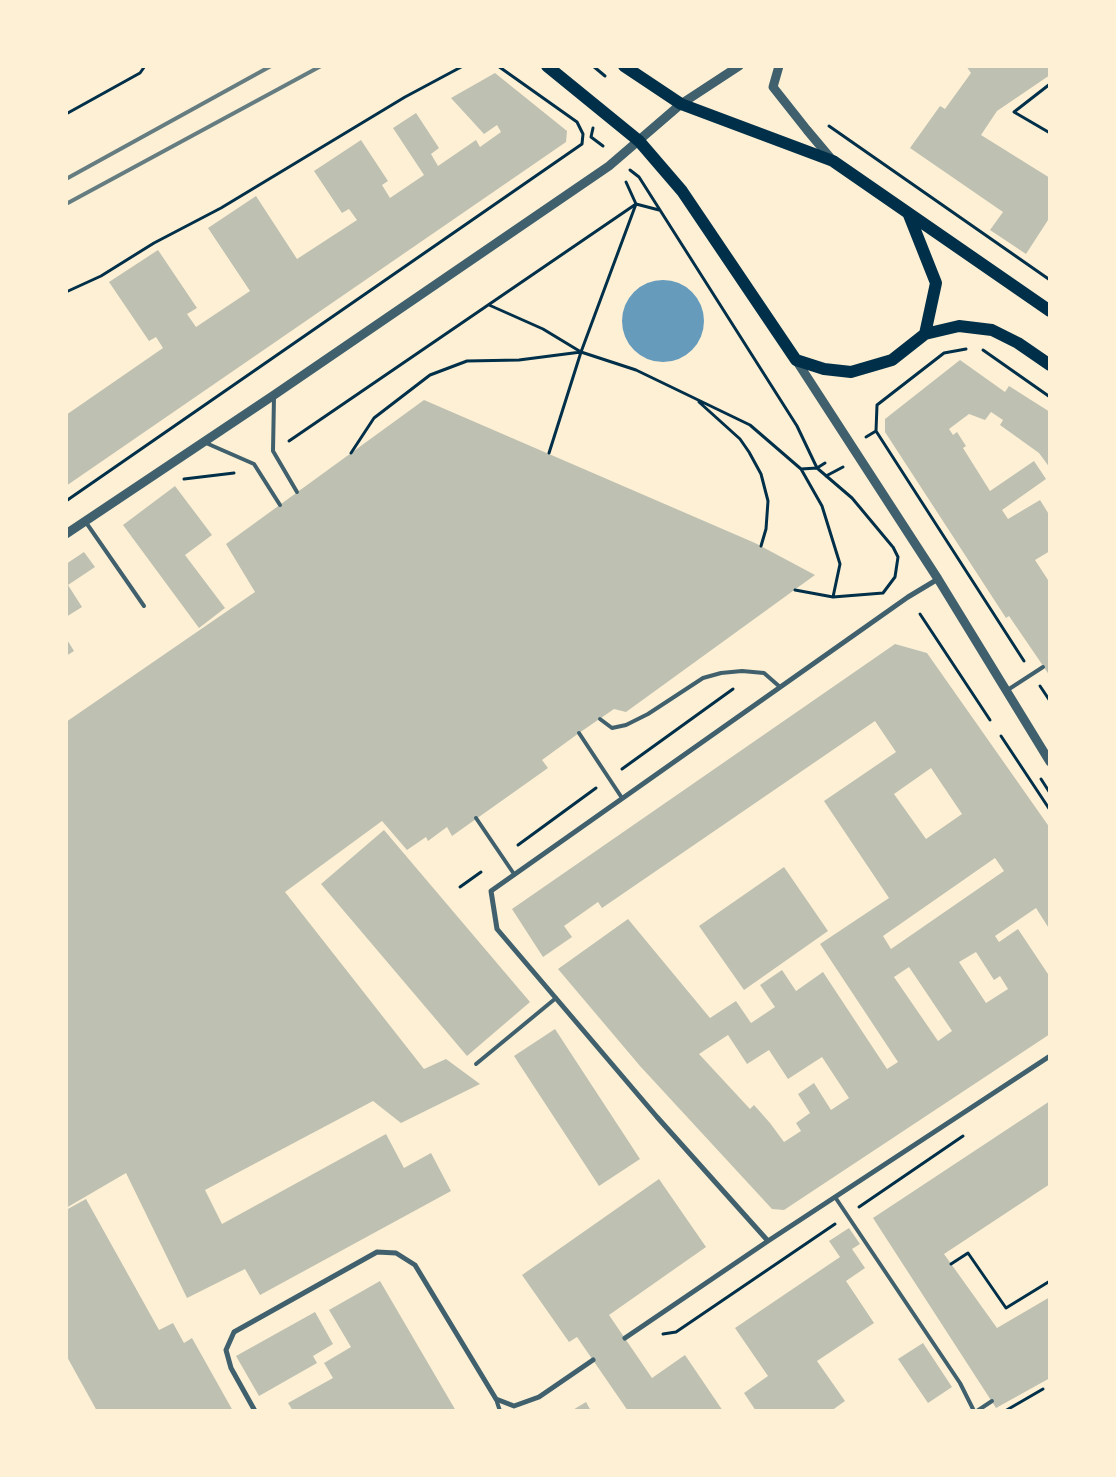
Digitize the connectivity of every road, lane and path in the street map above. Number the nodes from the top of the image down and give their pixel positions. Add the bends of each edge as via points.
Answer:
1 (145, 66) edge
2 (463, 66) edge
3 (498, 66) edge
4 (546, 66) edge
5 (624, 66) edge
6 (739, 66) edge
7 (779, 66) edge
8 (1050, 84) edge
9 (681, 104) junction
10 (66, 114) edge
11 (822, 120) dead end
12 (1050, 133) edge
13 (639, 141) junction
14 (833, 161) junction
15 (639, 177) dead end
16 (626, 182) dead end
17 (636, 204) junction
18 (660, 210) junction
19 (909, 215) junction
20 (1050, 280) edge
21 (66, 292) edge
22 (489, 305) junction
23 (1050, 311) edge
24 (925, 334) junction
25 (978, 346) dead end
26 (969, 348) dead end
27 (581, 352) junction
28 (796, 360) junction
29 (1050, 365) edge
30 (274, 395) junction
31 (1050, 397) edge
32 (697, 399) junction
33 (876, 430) junction
34 (862, 440) dead end
35 (204, 442) junction
36 (273, 451) junction
37 (351, 453) dead end
38 (549, 453) dead end
39 (825, 463) dead end
40 (254, 464) junction
41 (817, 468) junction
42 (802, 469) junction
43 (178, 483) dead end
44 (297, 492) dead end
45 (66, 501) edge
46 (280, 505) dead end
47 (85, 521) junction
48 (66, 534) edge
49 (761, 546) dead end
50 (938, 579) junction
51 (795, 590) dead end
52 (833, 597) junction
53 (144, 606) dead end
54 (920, 614) dead end
55 (1043, 667) dead end
56 (1032, 674) junction
57 (736, 687) dead end
58 (780, 687) junction
59 (1006, 691) junction
60 (1050, 701) edge
61 (600, 719) dead end
62 (990, 720) dead end
63 (579, 733) dead end
64 (1001, 736) dead end
65 (1050, 762) edge
66 (622, 769) dead end
67 (596, 788) dead end
68 (622, 798) junction
69 (1050, 810) edge
70 (476, 818) dead end
71 (518, 845) dead end
72 (481, 872) dead end
73 (514, 874) junction
74 (460, 887) dead end
75 (556, 998) junction
76 (1050, 1056) edge
77 (476, 1064) dead end
78 (835, 1197) junction
79 (768, 1241) junction
80 (951, 1264) dead end
81 (1050, 1281) edge
82 (625, 1338) dead end
83 (593, 1360) dead end
84 (1043, 1390) dead end
85 (496, 1399) junction
86 (992, 1401) dead end
87 (254, 1411) edge
88 (500, 1411) edge
89 (976, 1411) edge
90 (1005, 1411) edge

1 - 10 path via 140,73
2 - 21 path via 405,97 222,208 154,242 101,276
3 - 45 path via 577,122 583,134 582,144
4 - 13 main road
5 - 9 main road
6 - 9 street
7 - 14 street via 773,87
8 - 12 path via 1014,112
9 - 13 street
9 - 14 main road
11 - 20 path
13 - 28 main road via 682,191
13 - 30 street via 608,166
14 - 19 main road
15 - 18 path
16 - 17 path
17 - 18 path
17 - 22 path
17 - 27 path
18 - 41 path via 797,426
19 - 23 main road
19 - 24 main road via 936,283
22 - 27 path via 543,329
22 - 36 path
24 - 28 main road via 892,360 851,372 824,369
24 - 29 main road via 958,326 992,330
25 - 31 path
26 - 33 path via 944,353 877,405
27 - 32 path via 636,370
27 - 37 path via 519,360 467,361 430,375 374,418
27 - 38 path
28 - 50 street
30 - 35 street
30 - 36 lane
32 - 42 path via 750,425
32 - 49 path via 740,439 756,462 768,501
33 - 34 path
33 - 56 path
35 - 40 lane
35 - 47 street
36 - 44 lane
39 - 41 path
40 - 43 path via 241,472 186,478
40 - 46 lane
41 - 42 path
41 - 52 path via 852,498 888,540 898,557 895,577 883,593
42 - 52 path via 822,506 840,564
47 - 48 street
47 - 53 lane
50 - 58 street
50 - 59 street
51 - 52 path
54 - 62 path
55 - 56 lane
56 - 59 lane
56 - 60 path
57 - 66 path
58 - 61 lane via 764,673 721,672 703,678 626,726 612,728
58 - 68 street
59 - 65 street
63 - 68 lane
64 - 69 path
67 - 71 path
68 - 73 street
70 - 73 lane
72 - 74 path
73 - 75 street via 491,891 497,929
75 - 77 lane
75 - 79 street
76 - 78 street
78 - 79 street
78 - 89 lane
79 - 82 street
80 - 81 path via 968,1253 1006,1308
83 - 85 street via 539,1396 514,1406
84 - 90 path
85 - 87 street via 415,1265 396,1253 377,1252 234,1332 226,1350 231,1368
85 - 88 lane
86 - 89 lane

